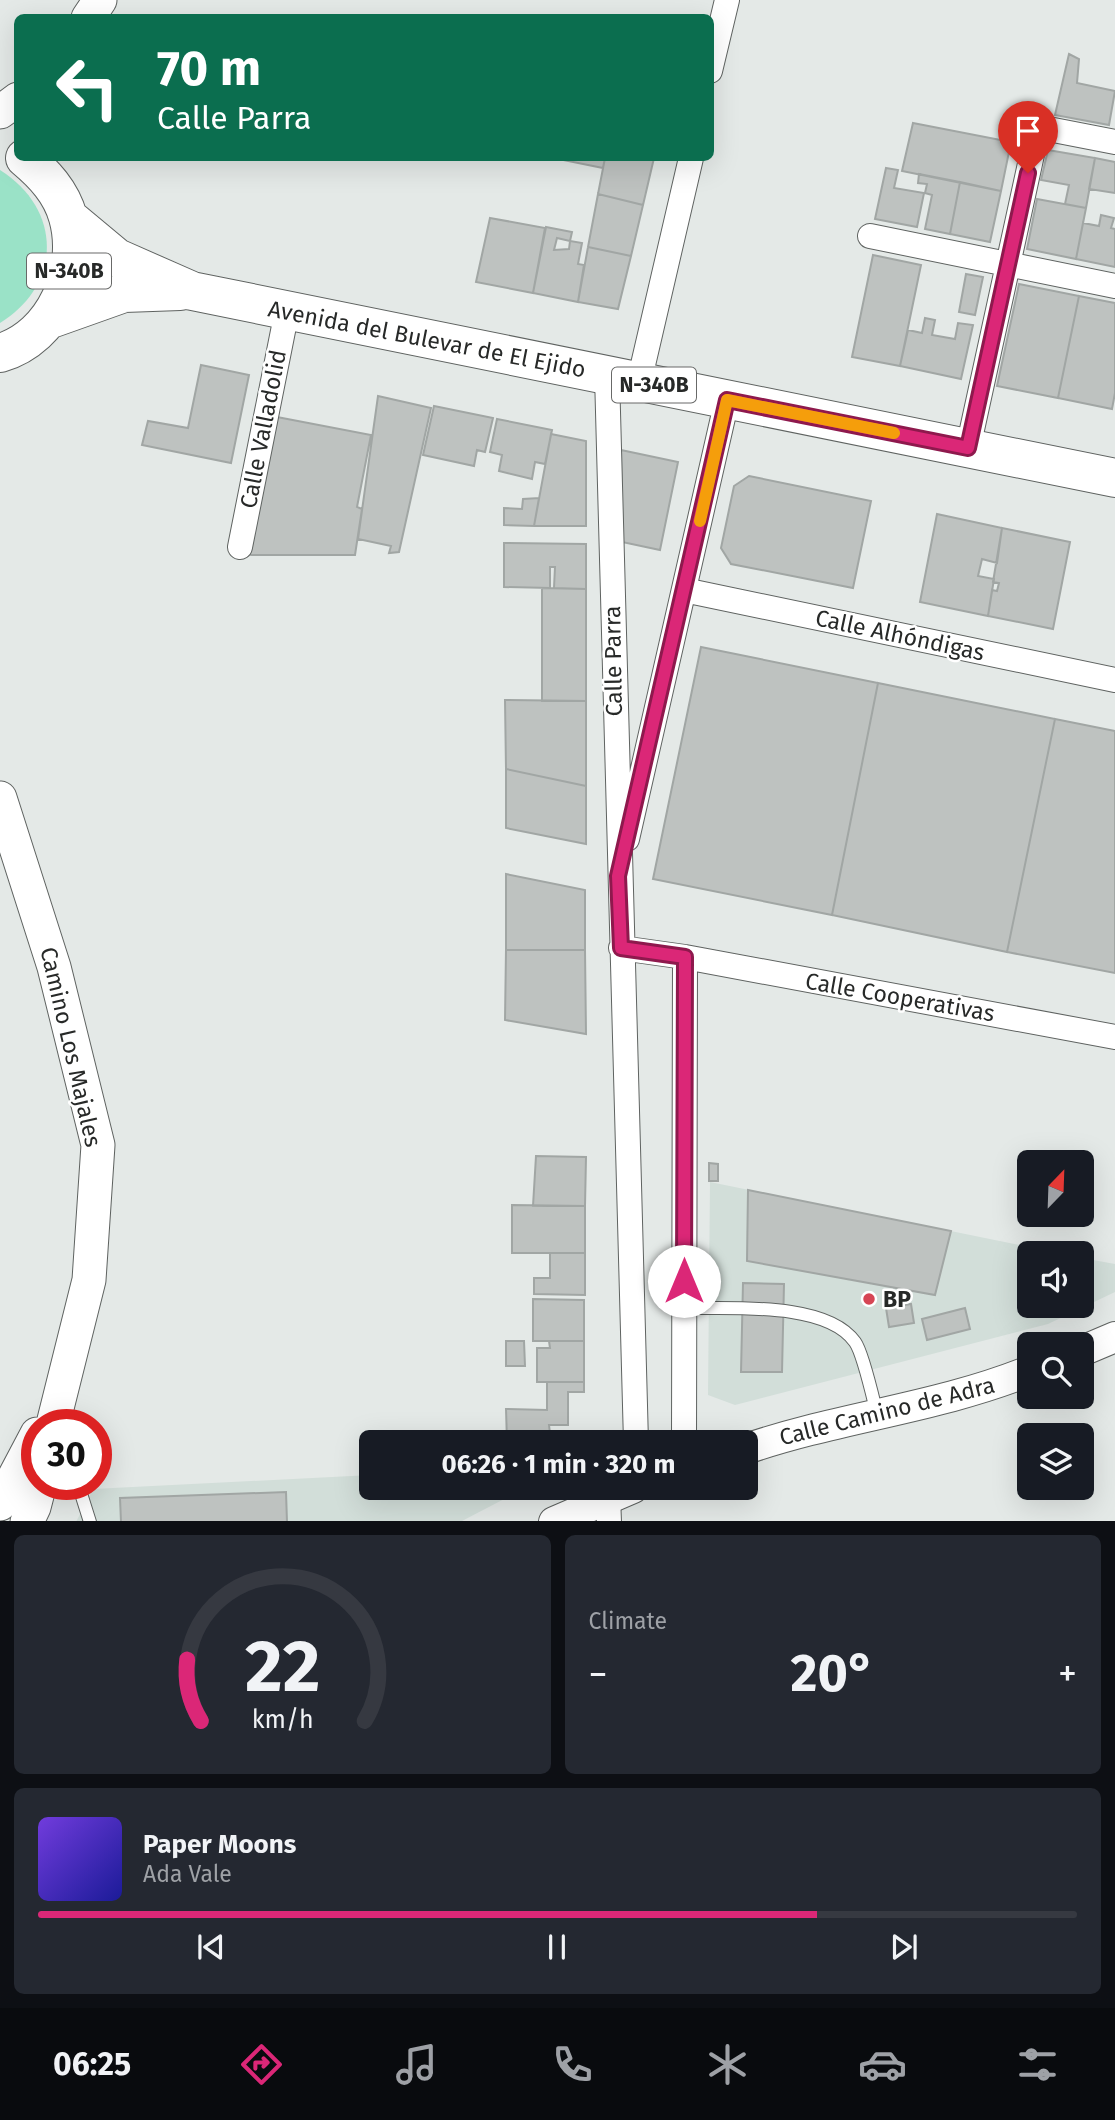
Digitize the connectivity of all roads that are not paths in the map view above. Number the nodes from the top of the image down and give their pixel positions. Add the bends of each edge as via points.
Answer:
1 (727, 0) edge
2 (714, 54) edge
3 (1115, 142) edge
4 (32, 161) edge
5 (690, 161) edge
6 (69, 218) junction
7 (870, 236) dead end
8 (1007, 266) junction
9 (1115, 286) edge
10 (192, 291) junction
11 (287, 311) junction
12 (48, 320) junction
13 (3, 354) edge
14 (623, 378) junction
15 (727, 400) junction
16 (968, 448) junction
17 (1115, 478) edge
18 (240, 547) dead end
19 (684, 590) junction
20 (1115, 680) edge
21 (0, 798) edge
22 (618, 876) junction
23 (621, 948) junction
24 (685, 957) junction
25 (1115, 1037) edge
26 (684, 1308) junction
27 (1115, 1337) edge
28 (1094, 1346) edge
29 (1017, 1376) edge
30 (54, 1409) edge
31 (877, 1415) junction
32 (636, 1430) edge
33 (684, 1430) edge
34 (758, 1445) edge
35 (21, 1469) edge
36 (36, 1500) edge
37 (83, 1500) edge
38 (617, 1502) edge
39 (0, 1504) edge
40 (27, 1521) edge
41 (90, 1521) edge
42 (554, 1521) edge

1 - 2 street
3 - 8 street via 1038,127
4 - 6 main road, N-340B
5 - 14 street, Calle Parra
6 - 10 main road, N-340B via 117,258
6 - 12 main road, N-340B via 71,265 66,289
7 - 8 street
8 - 9 street
8 - 16 street
10 - 11 main road, Avenida del Bulevar de El Ejido / N-340B
10 - 12 main road, N-340B via 124,293
11 - 14 main road, Avenida del Bulevar de El Ejido / N-340B
11 - 18 street, Calle Valladolid
12 - 13 main road, N-340B
14 - 15 main road, Avenida del Bulevar de El Ejido / N-340B
14 - 22 street, Calle Parra
15 - 16 main road, Avenida del Bulevar de El Ejido / N-340B
15 - 19 street
16 - 17 main road, Avenida del Bulevar de El Ejido / N-340B
19 - 20 street, Calle Alhóndigas
19 - 22 street
21 - 30 main road, Camino Los Majales via 54,967 98,1145 89,1280
22 - 23 street, Calle Parra
23 - 24 street
23 - 32 street, Calle Parra
24 - 25 street, Calle Cooperativas
24 - 26 street
26 - 31 lane via 796,1312 833,1324 856,1342
26 - 33 street
27 - 28 street
29 - 31 street, Calle Camino de Adra via 979,1391
31 - 34 street, Calle Camino de Adra
35 - 39 main road, Camino Los Majales
36 - 40 main road
37 - 41 lane
38 - 42 street

